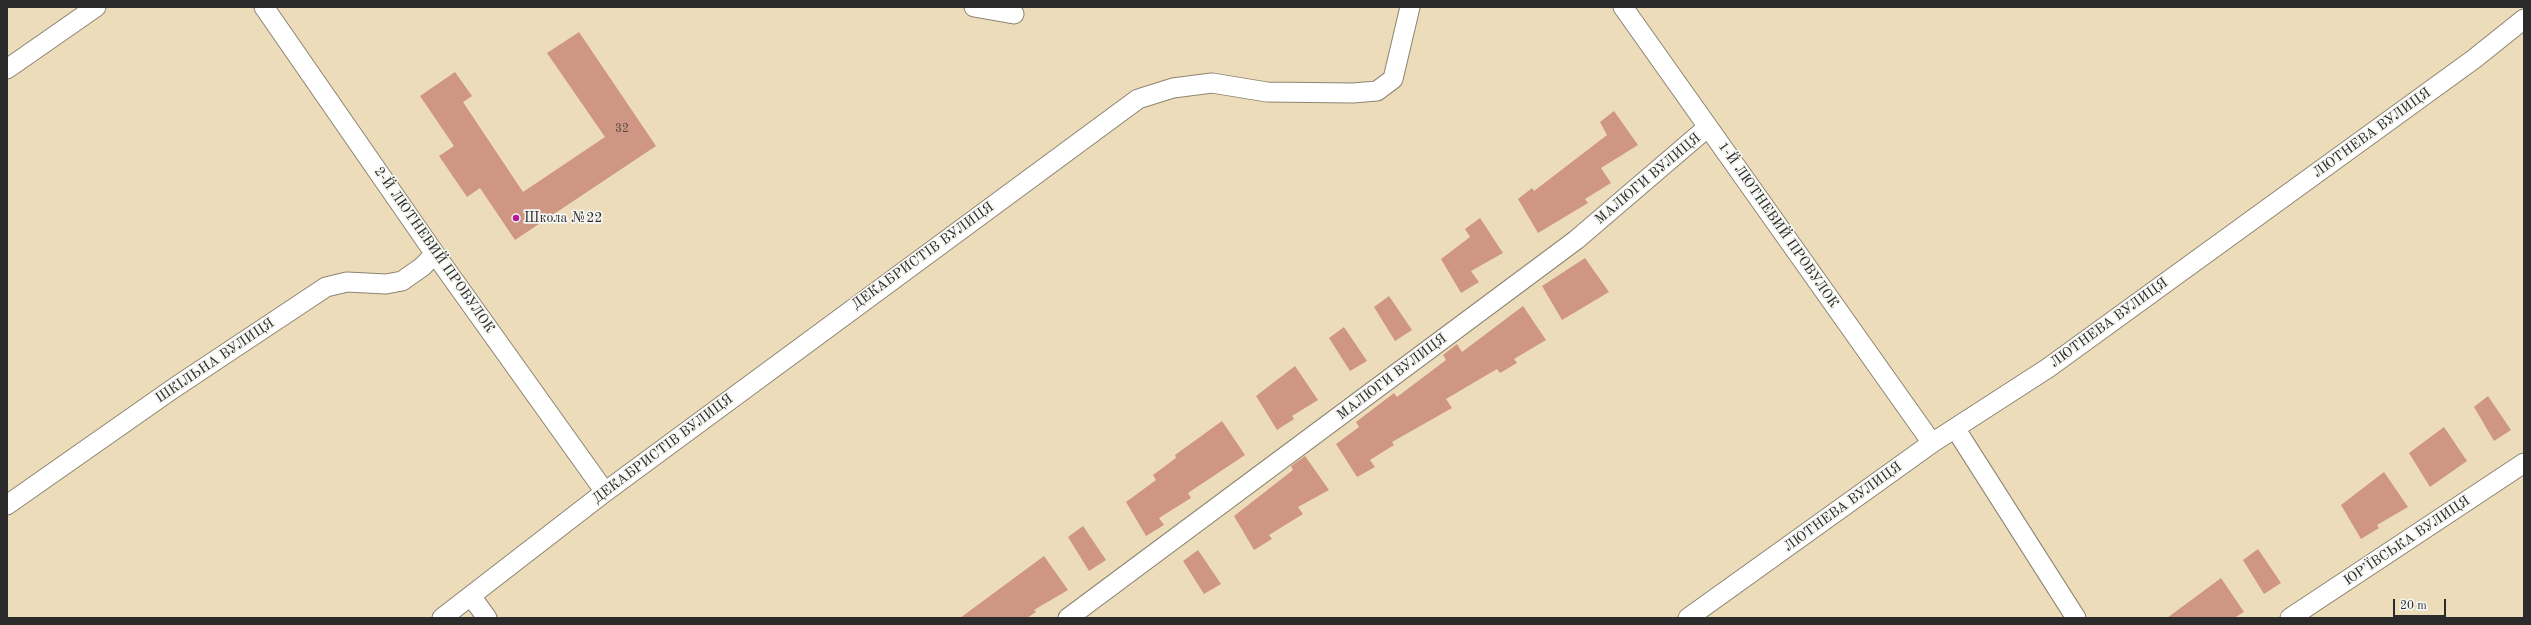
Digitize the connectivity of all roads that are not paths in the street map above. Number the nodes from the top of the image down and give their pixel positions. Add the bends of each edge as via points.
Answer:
1 (96, 7) edge
2 (264, 7) edge
3 (974, 7) edge
4 (1410, 7) edge
5 (1623, 7) edge
6 (1014, 14) dead end
7 (2524, 19) edge
8 (7, 69) edge
9 (1708, 127) junction
10 (435, 254) junction
11 (1955, 428) junction
12 (1932, 443) junction
13 (2524, 463) edge
14 (606, 492) junction
15 (7, 505) edge
16 (471, 596) junction
17 (442, 618) edge
18 (487, 618) edge
19 (1068, 618) edge
20 (1688, 618) edge
21 (2076, 618) edge
22 (2290, 618) edge

1 - 8 street
2 - 10 street, 2-Й ЛЮТНЕВИЙ ПРОВУЛОК
3 - 6 street
4 - 14 street, ДЕКАБРИСТІВ ВУЛИЦЯ via 1393,79 1378,91 1353,94 1267,92 1212,83 1174,88 1138,99
5 - 9 street, 1-Й ЛЮТНЕВИЙ ПРОВУЛОК
7 - 11 street, ЛЮТНЕВА ВУЛИЦЯ via 2474,59 2048,368
9 - 12 street, 1-Й ЛЮТНЕВИЙ ПРОВУЛОК
9 - 19 street, МАЛЮГИ ВУЛИЦЯ via 1576,240
10 - 14 street, 2-Й ЛЮТНЕВИЙ ПРОВУЛОК
10 - 15 street, ШКІЛЬНА ВУЛИЦЯ via 422,267 402,280 386,284 348,282 326,287 174,388
11 - 12 street, ЛЮТНЕВА ВУЛИЦЯ
11 - 21 street
12 - 20 street, ЛЮТНЕВА ВУЛИЦЯ
13 - 22 street, ЮР’ЇВСЬКА ВУЛИЦЯ
14 - 16 street, ДЕКАБРИСТІВ ВУЛИЦЯ
16 - 17 street, ДЕКАБРИСТІВ ВУЛИЦЯ
16 - 18 street

